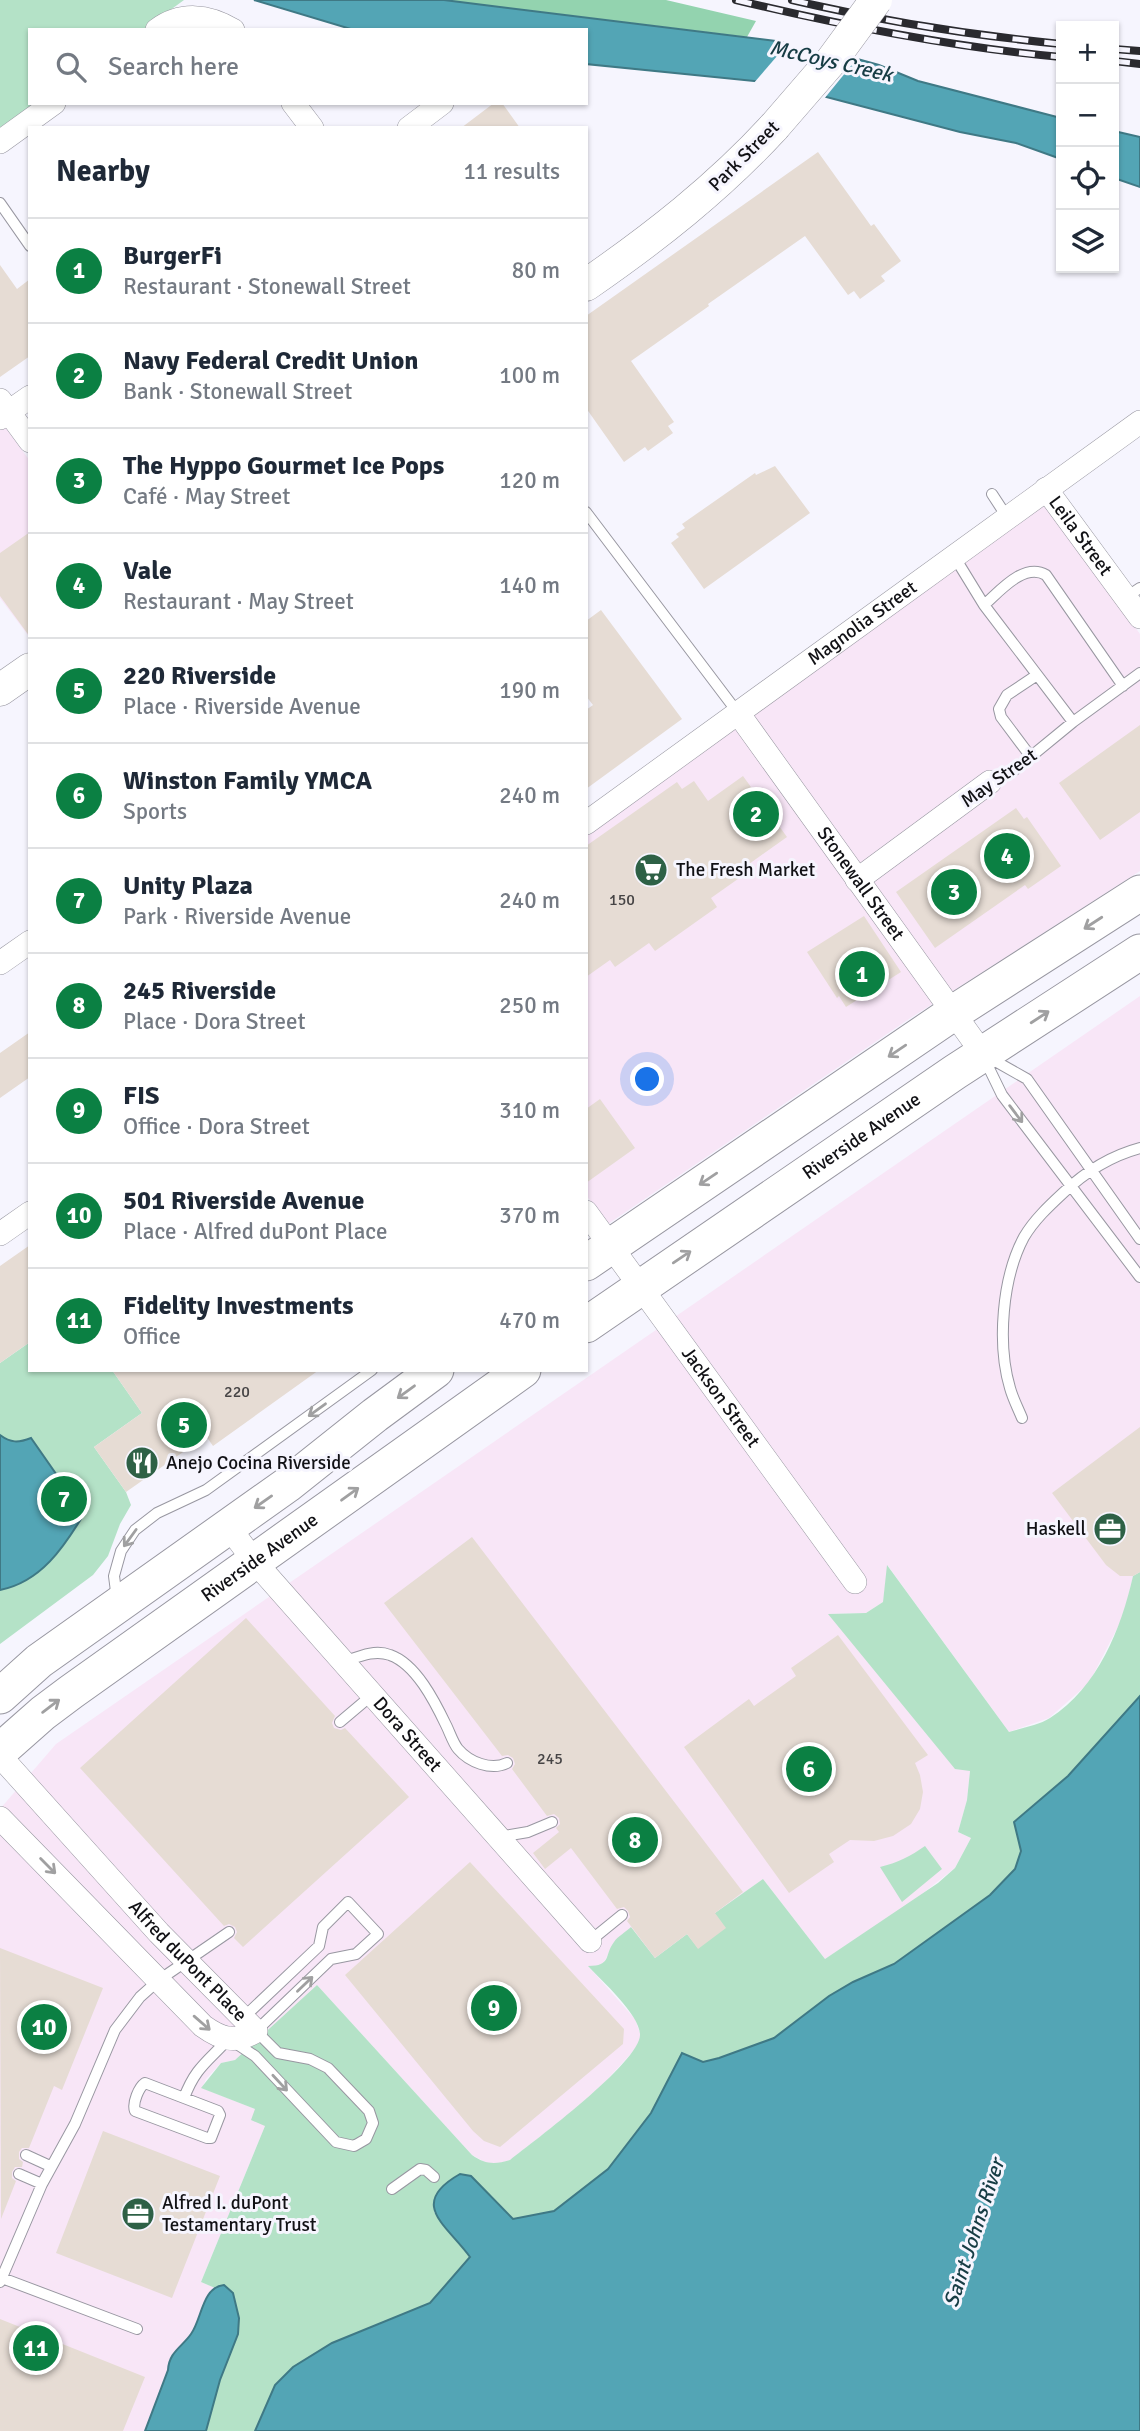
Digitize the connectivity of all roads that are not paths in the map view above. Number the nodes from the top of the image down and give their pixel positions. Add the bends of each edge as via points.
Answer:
1 (876, 0) edge
2 (161, 28) edge
3 (230, 28) edge
4 (51, 105) edge
5 (295, 105) edge
6 (439, 105) edge
7 (310, 126) edge
8 (412, 126) edge
9 (0, 142) edge
10 (0, 203) edge
11 (28, 243) edge
12 (588, 284) edge
13 (28, 398) edge
14 (3, 410) edge
15 (1140, 422) edge
16 (28, 439) edge
17 (1046, 489) junction
18 (992, 494) dead end
19 (588, 515) edge
20 (1007, 517) junction
21 (954, 556) junction
22 (1133, 593) edge
23 (984, 605) junction
24 (1140, 617) edge
25 (28, 669) edge
26 (1140, 673) edge
27 (1037, 675) junction
28 (1, 686) edge
29 (1123, 686) junction
30 (738, 713) junction
31 (1073, 722) junction
32 (1031, 757) junction
33 (990, 782) joint
34 (588, 822) edge
35 (857, 880) junction
36 (1140, 893) edge
37 (28, 943) edge
38 (1140, 952) edge
39 (0, 963) edge
40 (953, 1013) junction
41 (983, 1054) junction
42 (1140, 1148) edge
43 (1091, 1169) junction
44 (1071, 1185) junction
45 (28, 1214) edge
46 (588, 1218) edge
47 (2, 1229) edge
48 (1140, 1239) edge
49 (599, 1254) edge
50 (1140, 1277) edge
51 (640, 1286) junction
52 (588, 1324) edge
53 (369, 1372) edge
54 (433, 1372) edge
55 (520, 1372) edge
56 (1022, 1418) dead end
57 (228, 1525) junction
58 (255, 1562) junction
59 (855, 1582) dead end
60 (117, 1605) junction
61 (39, 1661) junction
62 (343, 1662) junction
63 (0, 1671) edge
64 (372, 1695) junction
65 (0, 1696) edge
66 (340, 1722) dead end
67 (0, 1754) edge
68 (507, 1763) dead end
69 (0, 1818) edge
70 (552, 1822) dead end
71 (498, 1837) junction
72 (622, 1915) dead end
73 (229, 1932) dead end
74 (590, 1941) joint
75 (319, 1946) junction
76 (331, 1959) junction
77 (186, 1960) junction
78 (159, 1980) junction
79 (249, 2025) junction
80 (228, 2040) junction
81 (184, 2098) junction
82 (26, 2155) dead end
83 (50, 2166) junction
84 (19, 2174) dead end
85 (434, 2177) dead end
86 (42, 2184) junction
87 (392, 2189) dead end
88 (1, 2280) edge
89 (137, 2329) dead end

1 - 12 street, Park Street, bridge via 832,60 735,167
2 - 3 street via 190,16
4 - 9 street
5 - 7 street
6 - 8 street
10 - 11 lane
13 - 14 street
14 - 16 street
15 - 17 street, Magnolia Street
17 - 20 street, Magnolia Street
17 - 22 street, Leila Street
18 - 20 lane
19 - 30 lane
20 - 21 street, Magnolia Street
21 - 23 lane
21 - 30 street, Magnolia Street
22 - 24 street, Leila Street
23 - 27 lane
23 - 29 lane via 1024,573 1036,570 1046,575
25 - 28 street
26 - 29 lane, May Street
27 - 31 lane
27 - 32 lane via 1007,695 999,709
29 - 31 lane, May Street
30 - 34 street, Magnolia Street
30 - 35 street, Stonewall Street
31 - 32 lane, May Street
32 - 33 lane, May Street
33 - 35 street, May Street
35 - 40 street, Stonewall Street
36 -> 40 main road
37 - 39 street
41 -> 38 main road, Riverside Avenue
40 - 41 street, Stonewall Street
40 -> 49 main road
41 - 43 lane via 1027,1079
41 -> 44 lane via 1002,1096
51 -> 41 main road, Riverside Avenue
42 - 43 lane
43 - 44 lane
43 - 48 lane
44 - 50 lane
44 - 56 lane via 1024,1238 1003,1311 1010,1388
45 - 47 street
46 - 49 street, Jackson Street
49 - 51 street, Jackson Street
51 - 52 main road, Riverside Avenue
51 - 59 street, Jackson Street
53 -> 60 lane via 212,1485 157,1513 135,1530 121,1551 114,1576
54 -> 57 main road
58 -> 55 main road, Riverside Avenue
57 - 58 street, Dora Street
57 - 60 main road
58 - 62 street, Dora Street
67 -> 58 main road, Riverside Avenue via 43,1713
60 - 61 main road
61 - 63 main road
61 - 65 main road
62 - 64 street, Dora Street
62 - 68 lane via 369,1653 390,1654 412,1670 429,1693 457,1749 472,1762 489,1766
64 - 66 lane
64 - 71 street, Dora Street
67 - 77 street, Alfred duPont Place
69 -> 78 street, Alfred duPont Place
70 - 71 lane
71 - 74 street, Dora Street
72 - 74 lane
73 - 77 lane
75 - 76 lane
75 - 76 lane via 323,1927 348,1902 378,1934 356,1954
75 - 79 lane
79 -> 76 lane
77 - 78 lane
77 - 79 street, Alfred duPont Place
78 -> 80 street, Alfred duPont Place via 203,2026
78 - 83 lane via 115,2031 75,2124
79 - 80 street, Alfred duPont Place via 243,2038
80 -> 79 lane via 255,2056 336,2142 354,2147 366,2139 372,2116 334,2072 316,2061 278,2053
80 - 81 lane via 200,2067
81 - 81 lane via 145,2083 133,2106 135,2111 211,2137 218,2111
82 - 83 lane
83 - 86 lane
84 - 86 lane
85 - 87 lane via 420,2169
86 - 88 lane
88 - 89 lane

